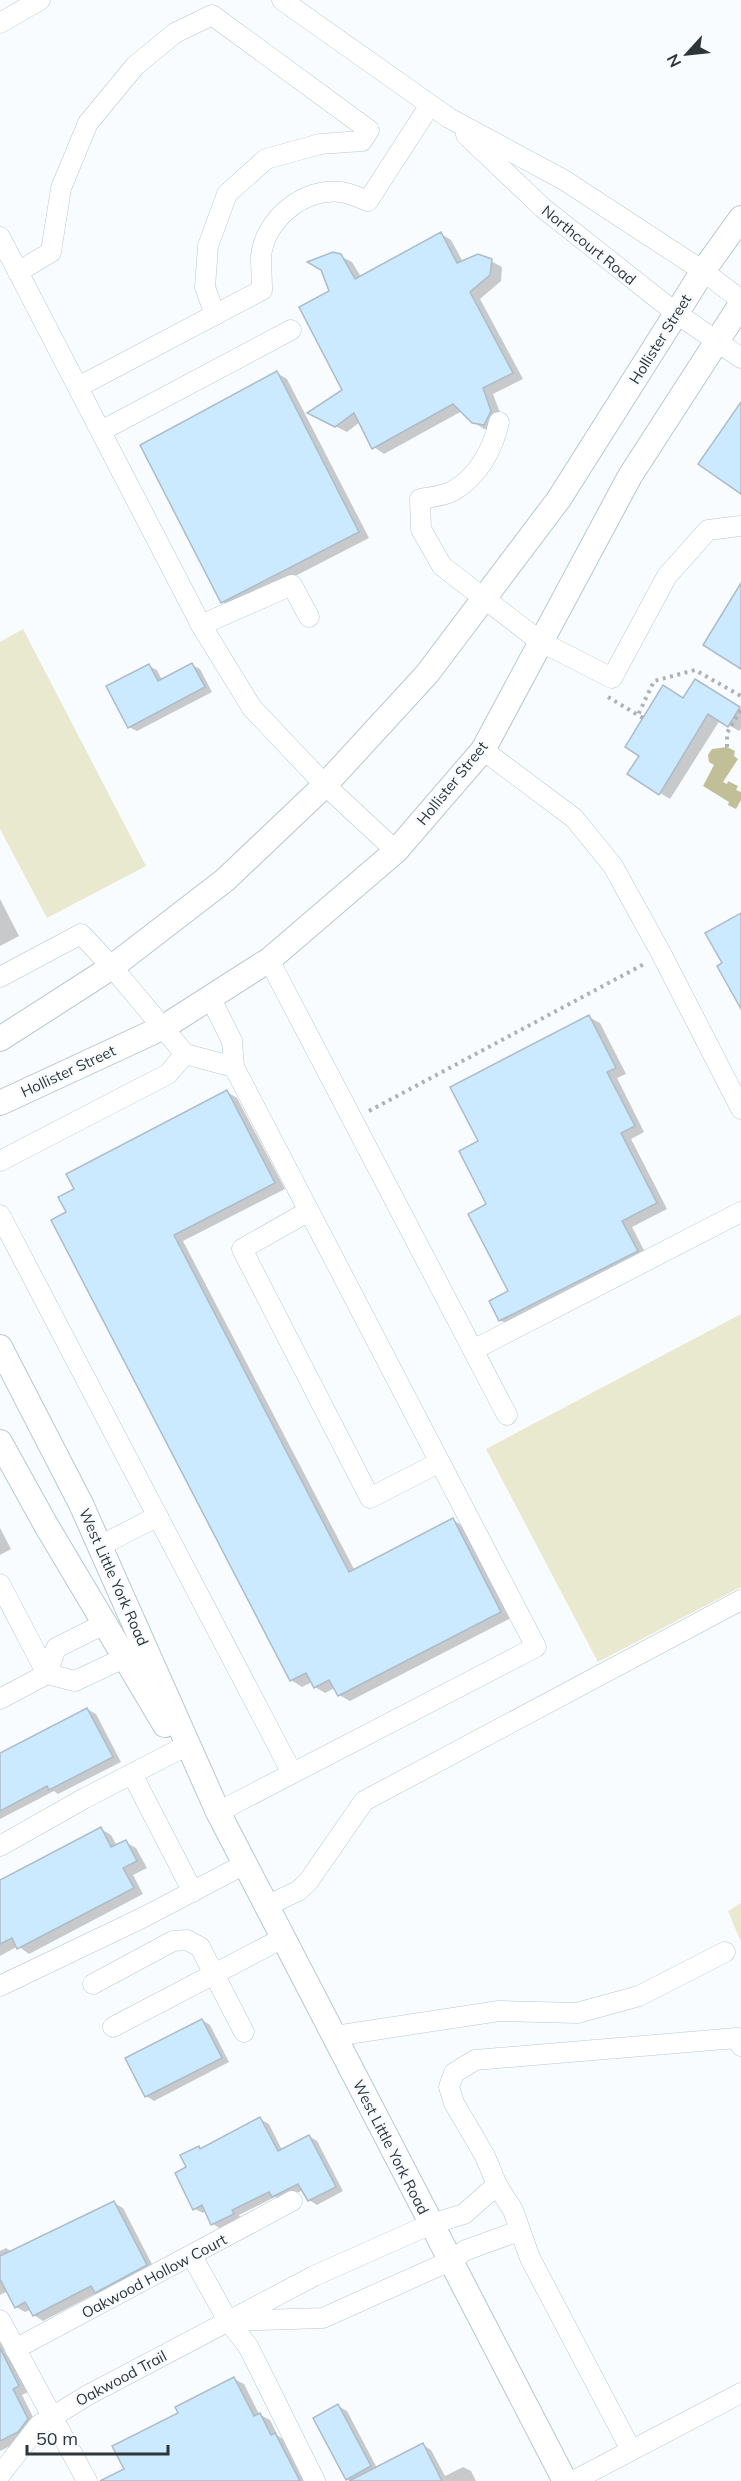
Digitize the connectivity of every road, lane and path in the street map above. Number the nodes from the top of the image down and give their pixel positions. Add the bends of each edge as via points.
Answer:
1 (40, 0) edge
2 (282, 0) edge
3 (0, 23) edge
4 (430, 105) junction
5 (449, 118) junction
6 (741, 218) edge
7 (0, 237) edge
8 (703, 271) junction
9 (18, 272) junction
10 (741, 300) edge
11 (741, 304) edge
12 (676, 313) junction
13 (215, 315) junction
14 (291, 330) dead end
15 (717, 342) junction
16 (741, 358) edge
17 (78, 387) junction
18 (499, 422) dead end
19 (101, 431) junction
20 (741, 526) edge
21 (485, 598) junction
22 (309, 617) dead end
23 (201, 625) junction
24 (541, 642) junction
25 (603, 695) dead end
26 (741, 696) edge
27 (741, 710) edge
28 (638, 715) junction
29 (643, 718) dead end
30 (727, 747) dead end
31 (483, 750) junction
32 (325, 784) junction
33 (396, 851) junction
34 (662, 955) junction
35 (269, 960) junction
36 (112, 967) junction
37 (0, 977) edge
38 (210, 997) junction
39 (164, 1027) junction
40 (0, 1039) edge
41 (185, 1054) junction
42 (234, 1067) junction
43 (0, 1103) edge
44 (741, 1110) edge
45 (352, 1120) junction
46 (0, 1161) edge
47 (309, 1211) junction
48 (741, 1212) edge
49 (0, 1215) edge
50 (0, 1347) edge
51 (473, 1350) junction
52 (507, 1415) dead end
53 (0, 1442) edge
54 (440, 1462) junction
55 (158, 1516) junction
56 (100, 1546) junction
57 (0, 1584) edge
58 (741, 1600) edge
59 (104, 1623) junction
60 (124, 1658) junction
61 (47, 1674) junction
62 (0, 1699) edge
63 (180, 1749) junction
64 (292, 1773) junction
65 (132, 1774) junction
66 (218, 1812) junction
67 (0, 1846) edge
68 (245, 1864) junction
69 (193, 1892) junction
70 (266, 1905) junction
71 (283, 1938) junction
72 (724, 1952) dead end
73 (214, 1974) junction
74 (93, 1984) dead end
75 (0, 1986) edge
76 (113, 2026) dead end
77 (244, 2032) dead end
78 (335, 2036) junction
79 (741, 2046) edge
80 (497, 2185) junction
81 (292, 2201) dead end
82 (431, 2224) junction
83 (519, 2230) junction
84 (192, 2256) junction
85 (450, 2261) junction
86 (0, 2319) edge
87 (228, 2321) junction
88 (15, 2349) junction
89 (741, 2393) edge
90 (53, 2417) junction
91 (631, 2450) junction
92 (0, 2475) edge
93 (87, 2481) edge
94 (315, 2481) edge
95 (565, 2481) edge
96 (573, 2481) edge

1 - 3 street
2 - 4 street, Northcourt Road
4 - 5 street, Northcourt Road
4 - 13 street via 368,201 341,192 316,194 293,204 271,225 261,255 262,290
5 - 8 street, Northcourt Road via 564,180
5 - 12 street, Northcourt Road via 543,208
6 - 8 main road, Hollister Street
7 - 9 street
8 - 10 street, Northcourt Road
8 - 12 main road, Hollister Street
9 - 13 street via 51,252 61,188 88,123 135,66 175,33 212,15 369,130 362,141 320,144 266,159 227,194 208,246 206,287
9 - 17 street
11 - 15 main road, Hollister Street
12 - 15 street, Northcourt Road
12 - 21 main road, Hollister Street via 559,499
13 - 17 street
14 - 19 street
15 - 16 street, Northcourt Road
15 - 24 main road, Hollister Street via 630,477
17 - 19 street
18 - 21 street via 493,445 480,466 452,492 420,499 421,529 442,566
19 - 23 street
20 - 24 street via 708,530 667,576 612,678
21 - 24 street
21 - 32 main road, Hollister Street via 428,674
22 - 23 street via 292,585
23 - 32 street via 252,708
24 - 31 main road, Hollister Street
25 - 28 path
26 - 28 path via 695,670 654,681
27 - 30 path via 727,733
28 - 29 path
31 - 33 main road, Hollister Street
31 - 34 street via 574,818 613,866
32 - 33 street
32 - 36 main road, Hollister Street via 225,880
33 - 35 main road, Hollister Street
34 - 44 street
34 - 45 path
35 - 38 main road, Hollister Street
35 - 45 street
36 - 37 street via 81,934
36 - 39 street
36 - 40 main road, Hollister Street
38 - 39 main road, Hollister Street
38 - 42 street via 232,1041
39 - 41 street
39 - 43 main road, Hollister Street
41 - 42 street
41 - 46 street via 168,1074
42 - 47 street
45 - 51 street
47 - 54 street
47 - 54 street via 242,1249 370,1498
48 - 51 street
49 - 55 street
50 - 56 main road, West Little York Road
51 - 52 street
53 - 59 main road, West Little York Road
54 - 64 street via 536,1647
55 - 56 street
55 - 64 street
56 - 66 main road, West Little York Road
57 - 61 street
58 - 70 street via 364,1801 308,1882 298,1891
59 - 60 main road, West Little York Road
59 - 61 street via 56,1648
60 - 61 street via 75,1681
60 - 63 main road, West Little York Road
61 - 62 street
63 - 65 street
63 - 66 main road, West Little York Road
64 - 66 street
65 - 67 street
65 - 69 street
66 - 68 main road, West Little York Road
68 - 69 street
68 - 70 main road, West Little York Road
69 - 75 street
70 - 71 main road, West Little York Road
71 - 73 street
71 - 78 main road, West Little York Road
72 - 78 street via 639,1996 577,2013 499,2011
73 - 74 street via 200,1947 187,1940 173,1941
73 - 76 street
73 - 77 street
78 - 82 main road, West Little York Road
79 - 80 street via 737,2038 475,2060 454,2073 449,2087
80 - 82 street, Oakwood Trail via 464,2214
80 - 83 street via 513,2210
81 - 84 street, Oakwood Hollow Court
82 - 85 main road, West Little York Road
82 - 87 street, Oakwood Trail via 314,2276
83 - 85 street, Oakwood Trail via 466,2250
83 - 91 street
84 - 87 street
84 - 88 street, Oakwood Hollow Court
85 - 87 street, Oakwood Trail via 323,2318
85 - 95 main road, West Little York Road
86 - 88 street
87 - 90 street, Oakwood Trail
87 - 94 street via 248,2346
88 - 90 street
89 - 91 street
90 - 92 street, Oakwood Trail via 39,2425
90 - 93 street
91 - 96 street

